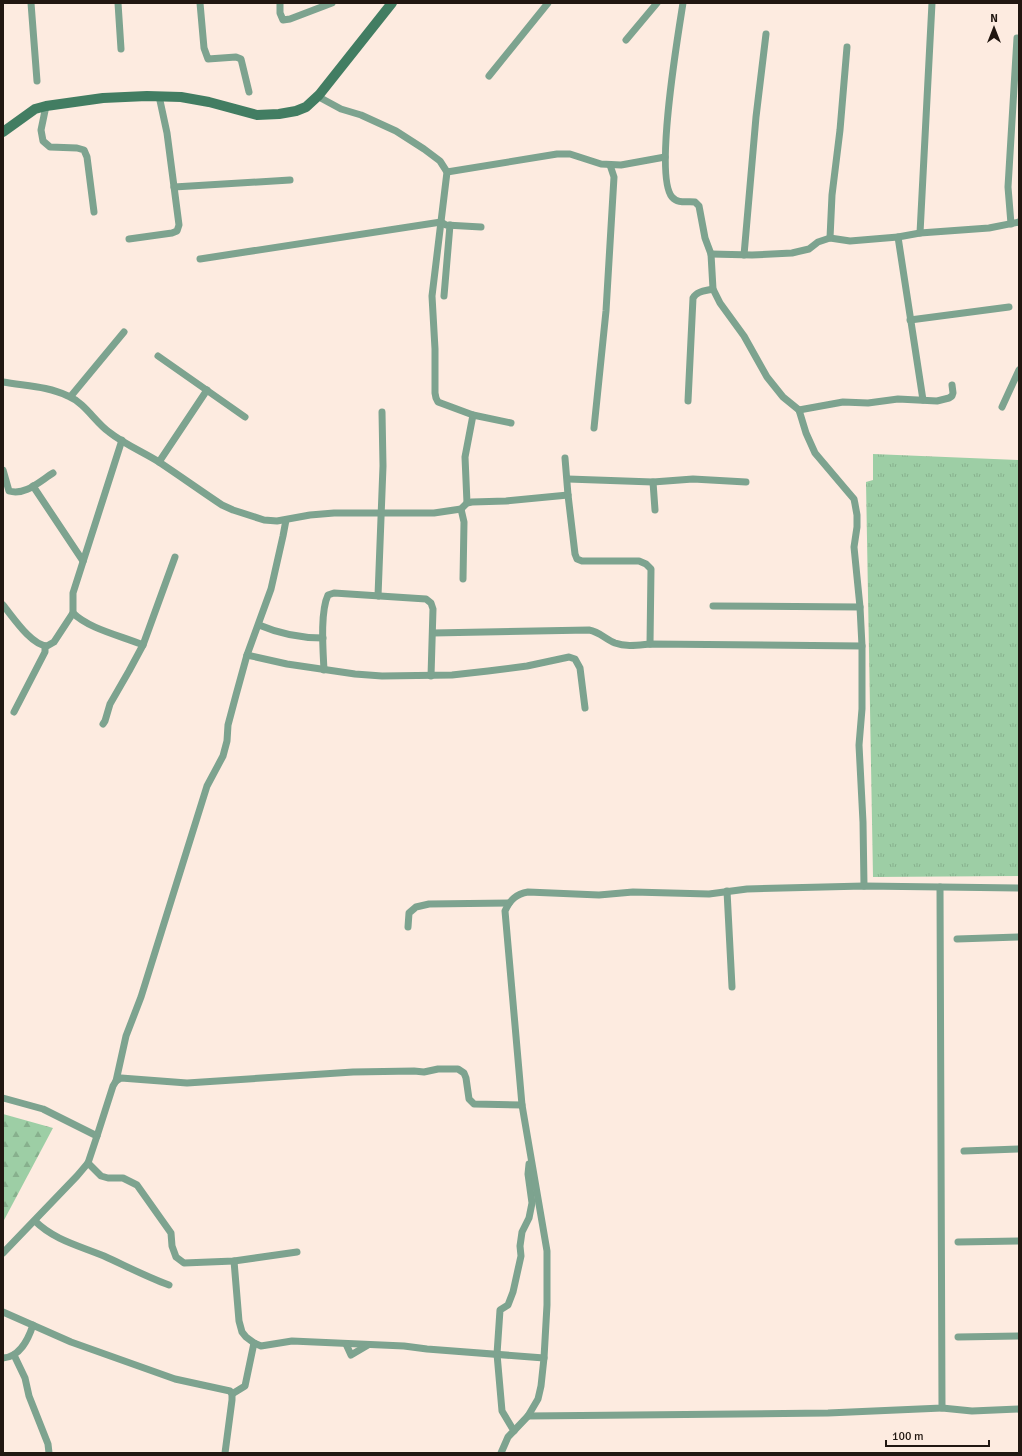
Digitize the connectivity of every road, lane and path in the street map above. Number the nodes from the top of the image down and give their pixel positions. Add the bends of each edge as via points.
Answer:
1 (30, 3) edge
2 (118, 3) edge
3 (200, 3) edge
4 (280, 3) edge
5 (332, 3) edge
6 (392, 3) edge
7 (548, 3) edge
8 (657, 3) edge
9 (683, 3) edge
10 (932, 3) edge
11 (766, 34) dead end
12 (1017, 38) dead end
13 (626, 40) dead end
14 (847, 47) dead end
15 (121, 49) dead end
16 (489, 76) dead end
17 (38, 81) dead end
18 (249, 92) dead end
19 (159, 96) junction
20 (317, 96) junction
21 (46, 106) junction
22 (3, 132) edge
23 (664, 157) junction
24 (610, 164) junction
25 (447, 172) junction
26 (290, 180) dead end
27 (174, 187) junction
28 (94, 212) dead end
29 (441, 222) junction
30 (1019, 222) edge
31 (1011, 224) junction
32 (450, 225) junction
33 (481, 228) dead end
34 (920, 233) junction
35 (898, 237) junction
36 (830, 238) junction
37 (129, 239) dead end
38 (711, 254) junction
39 (744, 255) junction
40 (200, 260) dead end
41 (713, 289) junction
42 (444, 296) dead end
43 (1008, 307) dead end
44 (910, 320) junction
45 (124, 332) dead end
46 (158, 356) dead end
47 (1019, 370) edge
48 (3, 382) edge
49 (952, 385) dead end
50 (207, 390) junction
51 (71, 396) junction
52 (923, 400) junction
53 (688, 401) dead end
54 (1002, 407) dead end
55 (799, 410) junction
56 (382, 412) dead end
57 (473, 415) junction
58 (245, 417) dead end
59 (511, 423) dead end
60 (594, 428) dead end
61 (122, 440) junction
62 (565, 458) dead end
63 (159, 462) junction
64 (3, 470) edge
65 (53, 473) dead end
66 (568, 479) junction
67 (653, 482) junction
68 (746, 482) dead end
69 (33, 486) junction
70 (568, 495) junction
71 (468, 502) junction
72 (461, 509) junction
73 (655, 510) dead end
74 (381, 513) junction
75 (286, 520) junction
76 (175, 557) dead end
77 (83, 561) junction
78 (464, 579) dead end
79 (378, 596) junction
80 (3, 605) edge
81 (712, 606) dead end
82 (860, 607) junction
83 (73, 613) junction
84 (259, 625) junction
85 (433, 633) junction
86 (322, 638) junction
87 (650, 644) junction
88 (143, 645) junction
89 (46, 646) junction
90 (862, 646) junction
91 (247, 655) junction
92 (324, 670) junction
93 (431, 676) junction
94 (585, 708) dead end
95 (14, 712) dead end
96 (102, 724) dead end
97 (864, 886) junction
98 (940, 887) junction
99 (1019, 888) edge
100 (728, 891) junction
101 (509, 903) junction
102 (408, 927) dead end
103 (1019, 937) edge
104 (957, 939) dead end
105 (732, 987) dead end
106 (116, 1081) junction
107 (3, 1098) edge
108 (522, 1105) junction
109 (98, 1136) junction
110 (1019, 1149) edge
111 (964, 1151) dead end
112 (529, 1153) junction
113 (88, 1163) junction
114 (35, 1221) junction
115 (1019, 1241) edge
116 (958, 1242) dead end
117 (297, 1252) dead end
118 (3, 1253) edge
119 (234, 1261) junction
120 (169, 1286) dead end
121 (3, 1312) edge
122 (33, 1326) junction
123 (1019, 1336) edge
124 (958, 1337) dead end
125 (254, 1343) junction
126 (346, 1344) junction
127 (368, 1345) junction
128 (497, 1354) junction
129 (14, 1355) junction
130 (3, 1358) edge
131 (544, 1358) junction
132 (232, 1394) junction
133 (942, 1408) junction
134 (1019, 1409) edge
135 (528, 1416) junction
136 (514, 1431) junction
137 (49, 1453) edge
138 (225, 1453) edge
139 (501, 1453) edge

1 - 17 street
2 - 15 street
3 - 18 street via 204,48 208,59 241,59
4 - 5 street via 283,20
6 - 20 street
7 - 16 street
8 - 13 street
9 - 23 street
10 - 34 street
11 - 39 street
12 - 31 street via 1008,187
14 - 36 street
19 - 20 street via 194,98 257,115 296,111 306,107
19 - 21 street via 103,98
19 - 27 street
20 - 25 street via 341,109 396,131 424,148 440,161
21 - 22 street via 35,109
21 - 28 street via 43,141 50,147 84,150
23 - 24 street via 621,165
23 - 38 street via 671,196 679,202 695,202 699,206
24 - 25 street via 565,154
24 - 60 street via 614,177 606,311
25 - 29 street
26 - 27 street
27 - 37 street via 179,225 177,231
29 - 32 street
29 - 40 street
29 - 57 street via 432,296 436,398 438,402
30 - 31 street
31 - 34 street
32 - 33 street
32 - 42 street
34 - 35 street
35 - 36 street via 850,241
35 - 44 street
36 - 39 street via 792,253
38 - 39 street
38 - 41 street
41 - 53 street via 699,292 693,298
41 - 55 street via 767,377 783,397
43 - 44 street
44 - 52 street
45 - 51 street
46 - 50 street
47 - 54 street
48 - 51 street via 58,391
49 - 52 street via 953,393 949,398 928,402
50 - 58 street
50 - 63 street
51 - 61 street via 109,432
52 - 55 street via 843,402
55 - 82 street via 816,453 855,504 857,527 854,547
56 - 74 street
57 - 59 street
57 - 71 street via 465,457
61 - 63 street
61 - 77 street
62 - 66 street
63 - 75 street via 222,505 264,520
64 - 69 street via 9,490 22,492
65 - 69 street
66 - 67 street
66 - 70 street
67 - 68 street via 693,479
67 - 73 street
69 - 77 street
70 - 71 street
70 - 87 street via 577,558 582,561 639,561 651,569
71 - 72 street
72 - 74 street via 434,514
72 - 78 street via 464,522
74 - 75 street via 334,513
74 - 79 street
75 - 84 street via 271,589
76 - 88 street
77 - 83 street via 73,593
79 - 85 street via 426,599 433,609
79 - 86 street via 334,593 328,595 325,601
80 - 89 street via 22,629 37,643
81 - 82 street
82 - 90 street
83 - 88 street via 96,628
83 - 89 street via 54,642
84 - 86 street via 276,632 304,638
84 - 91 street
85 - 87 street via 589,630 623,645
85 - 93 street
86 - 92 street
87 - 90 street
88 - 96 street via 110,704 106,721
89 - 95 street
90 - 97 street via 859,745
91 - 92 street
91 - 106 street via 228,725 227,741 207,786 141,997 126,1036
92 - 93 street via 382,676
93 - 94 street via 527,666 569,656 576,659 580,668
97 - 98 street
97 - 100 street
98 - 99 street
98 - 133 street
100 - 101 street via 709,894 625,892 599,895 528,892 520,893
100 - 105 street
101 - 102 street via 429,904 416,907 409,913
101 - 108 street via 505,911
103 - 104 street
106 - 108 street via 121,1078 187,1083 353,1072 424,1072 458,1069 464,1073 469,1099 474,1104
106 - 109 street
107 - 109 street via 43,1109
108 - 112 street
109 - 113 street
110 - 111 street
112 - 128 street via 528,1174 532,1203 529,1218 522,1232 521,1256 513,1292 508,1305 500,1310
112 - 131 street via 546,1251 547,1305
113 - 114 street
113 - 119 street via 101,1176 123,1178 137,1185 171,1233 176,1258 184,1263
114 - 118 street
114 - 120 street via 57,1238
115 - 116 street
117 - 119 street
119 - 125 street via 239,1321 242,1332
121 - 122 street
122 - 129 street via 29,1338
122 - 132 street via 175,1379 226,1389
123 - 124 street
125 - 126 street via 261,1346 292,1341
125 - 132 street via 245,1386
126 - 127 street
126 - 127 street via 351,1355
127 - 128 street
128 - 131 street
128 - 136 street via 502,1411
129 - 130 street
129 - 137 street via 25,1378
131 - 135 street via 538,1399
132 - 138 street
133 - 134 street via 972,1411
133 - 135 street via 828,1413
135 - 136 street
136 - 139 street via 508,1437

